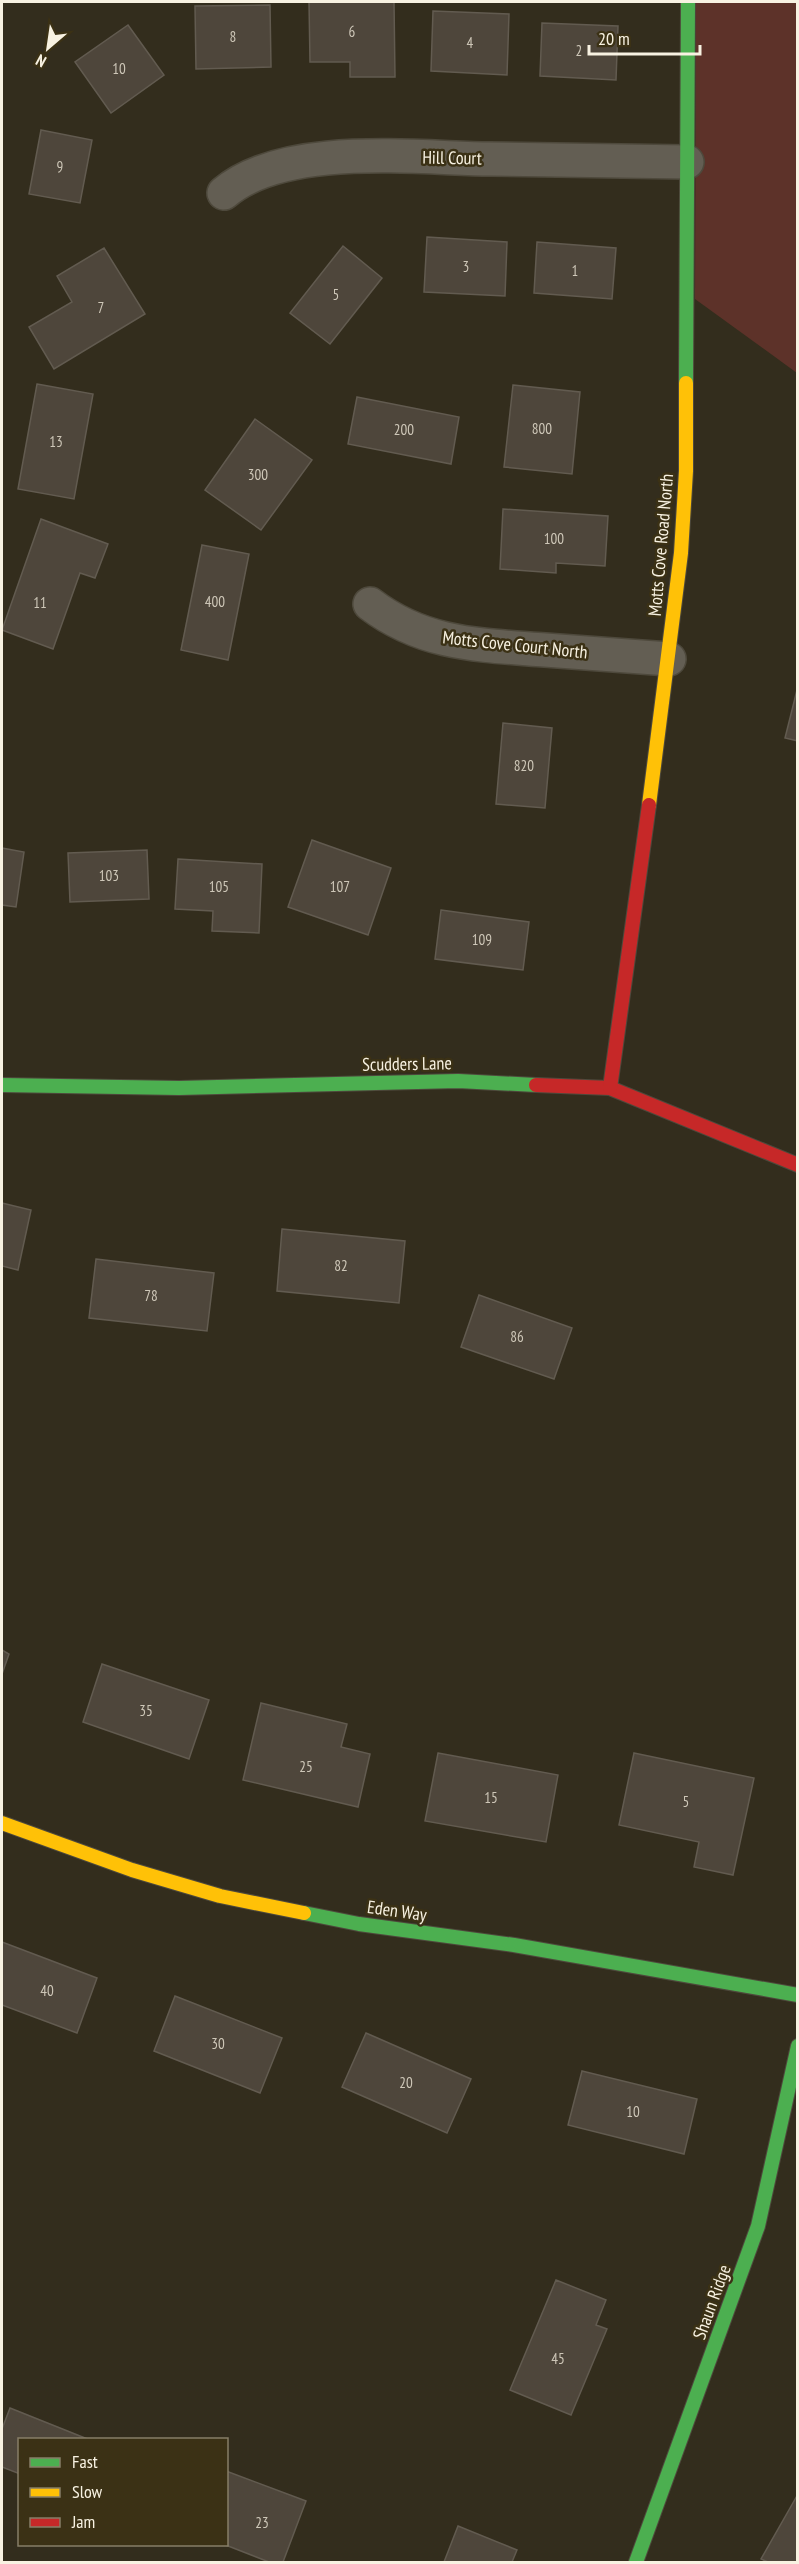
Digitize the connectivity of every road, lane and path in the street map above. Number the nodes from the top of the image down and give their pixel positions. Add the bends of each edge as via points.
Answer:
1 (688, 2) edge
2 (687, 162) junction
3 (224, 193) dead end
4 (370, 603) dead end
5 (669, 659) junction
6 (2, 1085) edge
7 (610, 1088) junction
8 (798, 1165) edge
9 (2, 1823) edge
10 (798, 1995) edge
11 (798, 2046) edge
12 (636, 2562) edge

1 - 2 street, Motts Cove Road North
2 - 3 street, Hill Court via 337,157 279,167 239,181
2 - 5 street, Motts Cove Road North via 686,471
4 - 5 street, Motts Cove Court North via 419,633 460,644
5 - 7 street, Motts Cove Road North
6 - 7 street, Scudders Lane via 179,1088 458,1081
7 - 8 street, Scudders Lane
9 - 10 street, Eden Way via 132,1870 220,1896 359,1924 514,1945
11 - 12 street, Shaun Ridge via 758,2226

